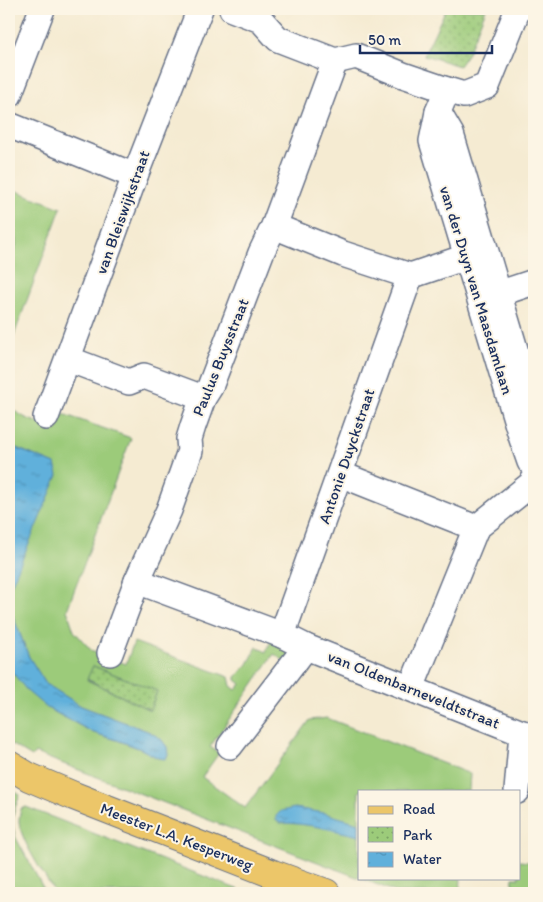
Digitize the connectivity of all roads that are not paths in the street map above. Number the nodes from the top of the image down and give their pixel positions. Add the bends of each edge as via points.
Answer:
1 (42, 9) edge
2 (200, 9) edge
3 (232, 9) edge
4 (518, 9) edge
5 (335, 61) junction
6 (447, 90) junction
7 (9, 94) edge
8 (9, 124) edge
9 (135, 176) junction
10 (274, 226) junction
11 (478, 257) junction
12 (410, 276) junction
13 (534, 282) edge
14 (490, 297) junction
15 (68, 360) junction
16 (203, 398) junction
17 (534, 413) edge
18 (46, 417) dead end
19 (534, 466) edge
20 (340, 474) junction
21 (534, 480) edge
22 (476, 528) junction
23 (137, 581) junction
24 (282, 635) junction
25 (306, 647) junction
26 (110, 653) dead end
27 (411, 688) junction
28 (528, 734) edge
29 (230, 746) dead end
30 (19, 771) edge
31 (517, 790) edge
32 (326, 893) edge

1 - 7 street
2 - 9 street, van Bleiswijkstraat
3 - 5 street via 260,20 278,39
4 - 6 street via 487,86 464,95
5 - 6 street via 356,56
5 - 10 street, Paulus Buysstraat
6 - 11 street, van der Duyn van Maasdamlaan via 438,112 450,134
8 - 9 street
9 - 15 street, van Bleiswijkstraat
10 - 12 street
10 - 16 street, Paulus Buysstraat
11 - 12 street via 454,261
11 - 14 street, van der Duyn van Maasdamlaan
12 - 20 street, Antonie Duyckstraat
13 - 14 street
14 - 17 street, van der Duyn van Maasdamlaan
14 - 19 street, van der Duyn van Maasdamlaan via 522,439
15 - 16 street via 129,382 144,376
15 - 18 street, van Bleiswijkstraat
16 - 23 street, Paulus Buysstraat via 189,439 190,451 169,510
20 - 22 street
20 - 24 street, Antonie Duyckstraat
21 - 22 street
22 - 27 street
23 - 24 street, van Oldenbarneveldtstraat
23 - 26 street, Paulus Buysstraat
24 - 25 street, van Oldenbarneveldtstraat
25 - 27 street, van Oldenbarneveldtstraat
25 - 29 street, van Oldenbarneveldtstraat
27 - 28 street, van Oldenbarneveldtstraat
28 - 31 street, van Oldenbarneveldtstraat
30 - 32 main road, Meester L.A. Kesperweg

